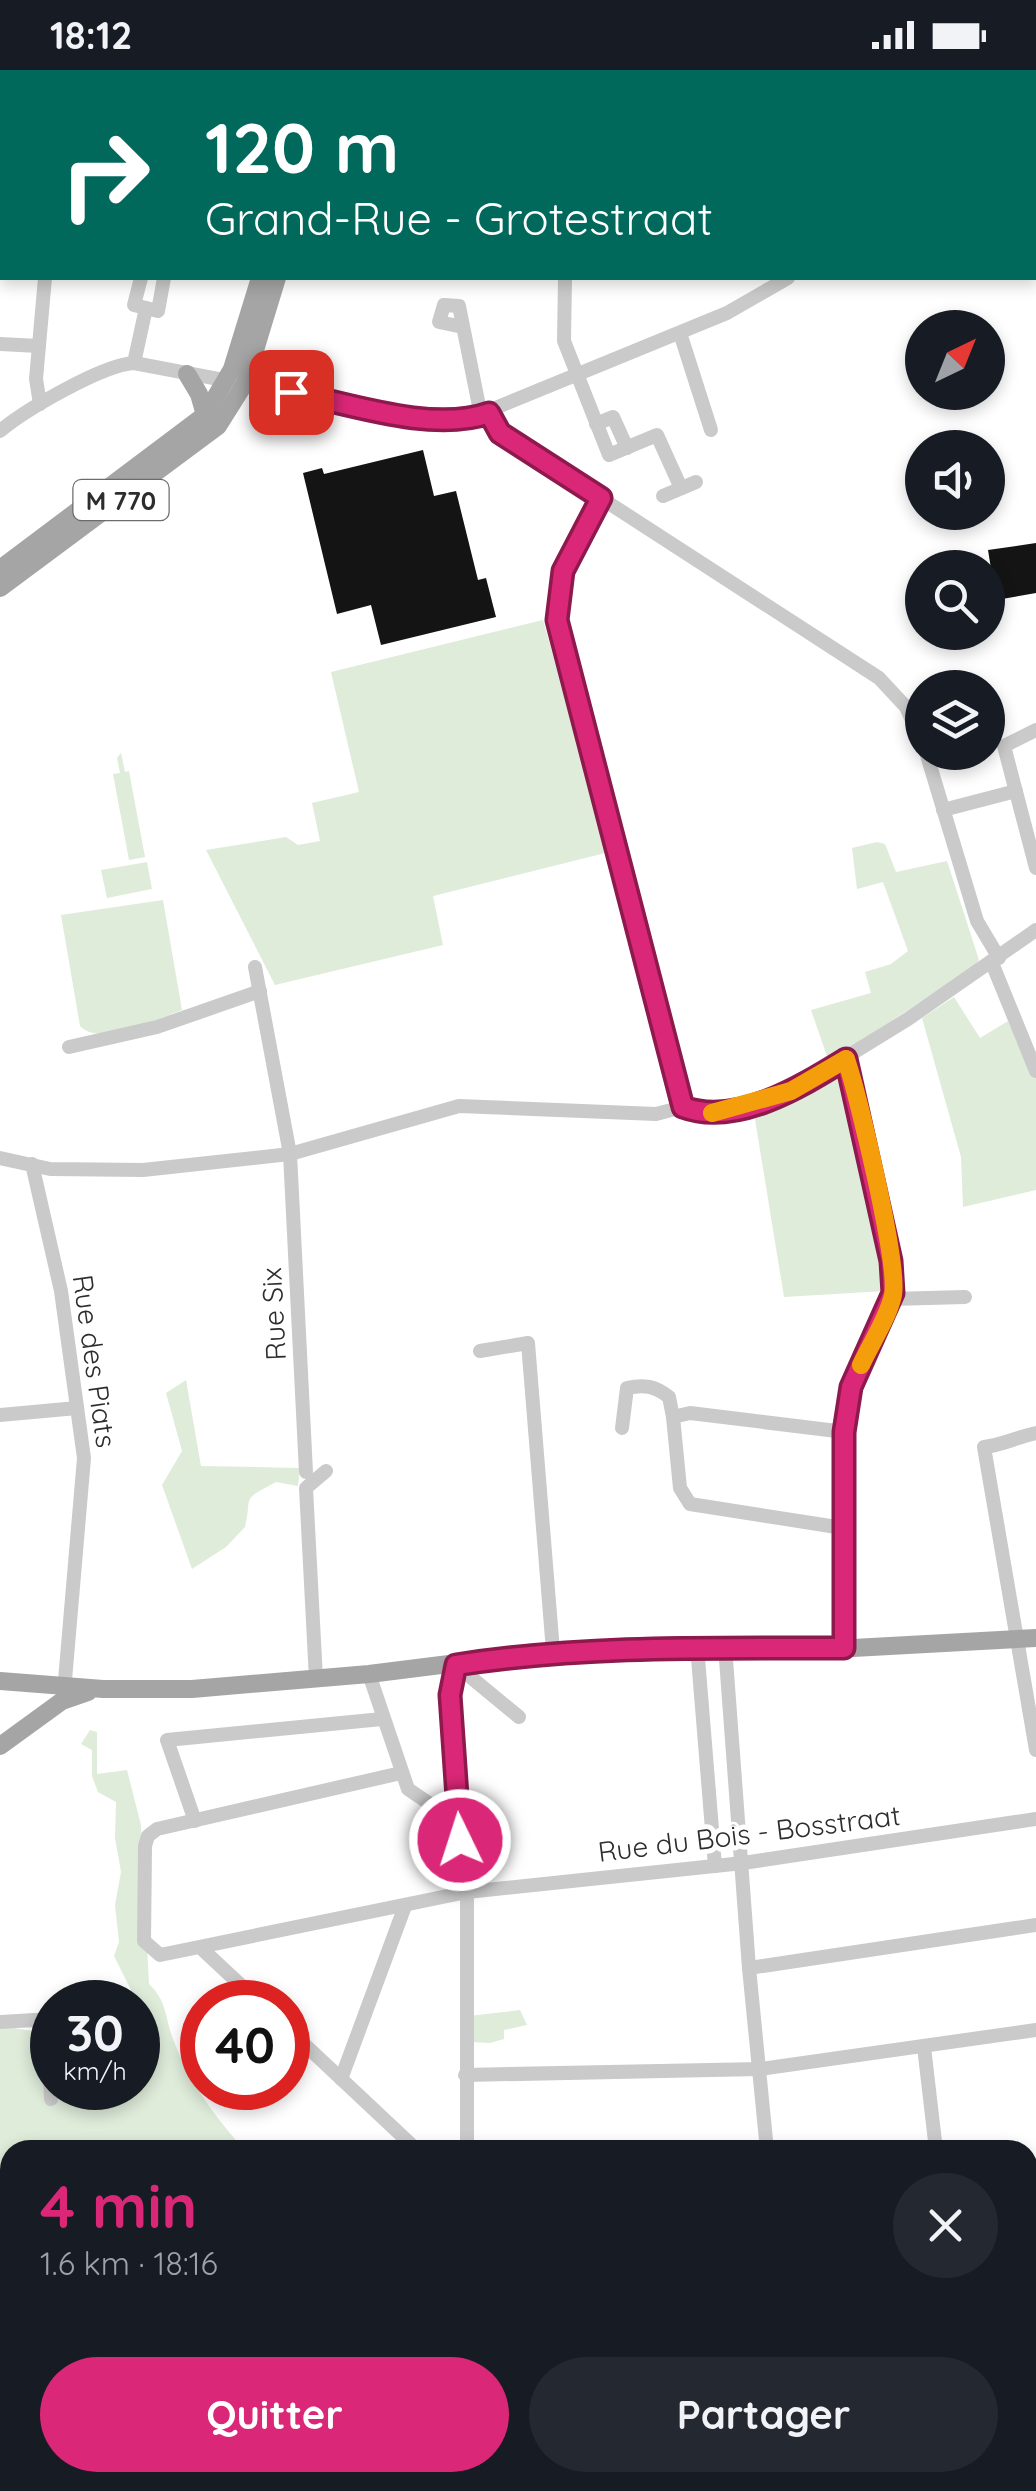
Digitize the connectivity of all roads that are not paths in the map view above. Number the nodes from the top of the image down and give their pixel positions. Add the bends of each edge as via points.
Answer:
1 (44, 280) edge
2 (140, 280) edge
3 (164, 280) edge
4 (260, 280) edge
5 (276, 280) edge
6 (565, 280) edge
7 (774, 282) edge
8 (146, 308) junction
9 (463, 327) dead end
10 (680, 333) junction
11 (0, 344) edge
12 (39, 346) junction
13 (134, 363) junction
14 (187, 374) junction
15 (576, 376) junction
16 (236, 382) junction
17 (40, 404) junction
18 (485, 414) junction
19 (205, 415) junction
20 (1, 428) edge
21 (711, 430) dead end
22 (663, 496) dead end
23 (601, 498) junction
24 (0, 569) edge
25 (0, 588) edge
26 (905, 706) edge
27 (1036, 730) edge
28 (931, 770) edge
29 (1016, 791) junction
30 (943, 810) junction
31 (1036, 868) edge
32 (1036, 930) edge
33 (995, 960) junction
34 (256, 967) dead end
35 (260, 991) junction
36 (69, 1047) dead end
37 (846, 1059) junction
38 (1036, 1071) edge
39 (683, 1107) junction
40 (290, 1154) junction
41 (0, 1158) edge
42 (32, 1164) junction
43 (965, 1298) dead end
44 (891, 1299) junction
45 (480, 1351) dead end
46 (77, 1408) junction
47 (0, 1415) edge
48 (673, 1417) junction
49 (622, 1428) dead end
50 (844, 1432) junction
51 (1036, 1434) edge
52 (326, 1470) dead end
53 (306, 1472) dead end
54 (843, 1528) junction
55 (1036, 1638) edge
56 (1016, 1639) junction
57 (697, 1646) junction
58 (725, 1646) junction
59 (844, 1648) junction
60 (554, 1652) junction
61 (456, 1665) junction
62 (369, 1674) junction
63 (316, 1679) junction
64 (0, 1681) edge
65 (64, 1694) junction
66 (1032, 1708) edge
67 (519, 1717) dead end
68 (382, 1719) junction
69 (0, 1746) edge
70 (1036, 1750) edge
71 (401, 1773) junction
72 (1036, 1819) edge
73 (195, 1821) junction
74 (458, 1823) junction
75 (742, 1863) junction
76 (715, 1866) junction
77 (467, 1892) junction
78 (405, 1906) junction
79 (1036, 1925) edge
80 (202, 1949) junction
81 (748, 1968) junction
82 (235, 1980) edge
83 (30, 2020) edge
84 (0, 2022) edge
85 (1036, 2030) edge
86 (924, 2047) junction
87 (310, 2050) edge
88 (760, 2069) junction
89 (466, 2075) junction
90 (341, 2079) junction
91 (406, 2140) edge
92 (467, 2140) edge
93 (766, 2140) edge
94 (935, 2140) edge

1 - 12 street
2 - 8 street via 134,305
3 - 8 street via 158,311
4 - 16 main road, M 770
5 - 16 main road, M 770
6 - 15 street via 562,331
7 - 10 street via 741,307
8 - 13 street
9 - 18 street
10 - 15 street
10 - 21 street
11 - 12 street
12 - 17 street
13 - 14 street
13 - 17 street
14 - 16 street
14 - 19 main road
15 - 18 street
15 - 22 street via 596,424 613,417 626,448 657,434 688,485
16 - 18 street via 440,421
16 - 19 main road, M 770
16 - 25 main road, M 770 via 211,433
17 - 20 street
18 - 23 street via 500,433
19 - 24 main road, M 770
23 - 26 street via 879,678
23 - 39 street via 563,571 557,620
27 - 29 street via 1004,746
28 - 30 street
29 - 30 street
29 - 31 street
30 - 33 street
32 - 33 street
33 - 37 street
33 - 38 street
34 - 35 street, Rue Six
35 - 36 street via 147,1030
35 - 40 street, Rue Six
37 - 39 street via 759,1102 712,1113
37 - 44 street via 886,1232
39 - 40 street via 656,1114 459,1106
40 - 42 street via 143,1170
40 - 53 street, Rue Six
41 - 42 street
42 - 46 street, Rue des Piats via 61,1291
43 - 44 street
44 - 50 street via 851,1387
45 - 60 street via 528,1343
46 - 47 street
46 - 65 street, Rue des Piats via 84,1470
48 - 49 street via 661,1390 627,1388
48 - 50 street via 690,1413
48 - 54 street via 684,1500
50 - 54 street
51 - 56 street via 984,1447
52 - 63 street via 306,1488
54 - 59 street
55 - 56 main road
56 - 59 main road
56 - 66 street
57 - 58 main road
57 - 60 main road
57 - 76 street
58 - 59 main road
58 - 75 street
60 - 61 main road
61 - 62 main road
61 - 67 street
61 - 74 street via 450,1695
62 - 63 main road
62 - 68 street
63 - 65 main road
64 - 65 main road
65 - 69 main road
66 - 70 street
68 - 71 street
68 - 73 street via 168,1740
71 - 73 street
71 - 74 street via 408,1789
72 - 75 street, Rue du Bois - Bosstraat
73 - 80 street, Rue du Bois - Bosstraat via 148,1836 144,1942 160,1955
74 - 77 street
75 - 76 street, Rue du Bois - Bosstraat
75 - 81 street
76 - 77 street, Rue du Bois - Bosstraat
77 - 78 street, Rue du Bois - Bosstraat
77 - 89 street
78 - 80 street, Rue du Bois - Bosstraat
78 - 90 street
79 - 81 street
80 - 82 street
81 - 88 street
83 - 84 street
85 - 86 street
86 - 88 street
86 - 94 street
87 - 90 street
88 - 89 street
88 - 93 street
89 - 92 street
90 - 91 street

